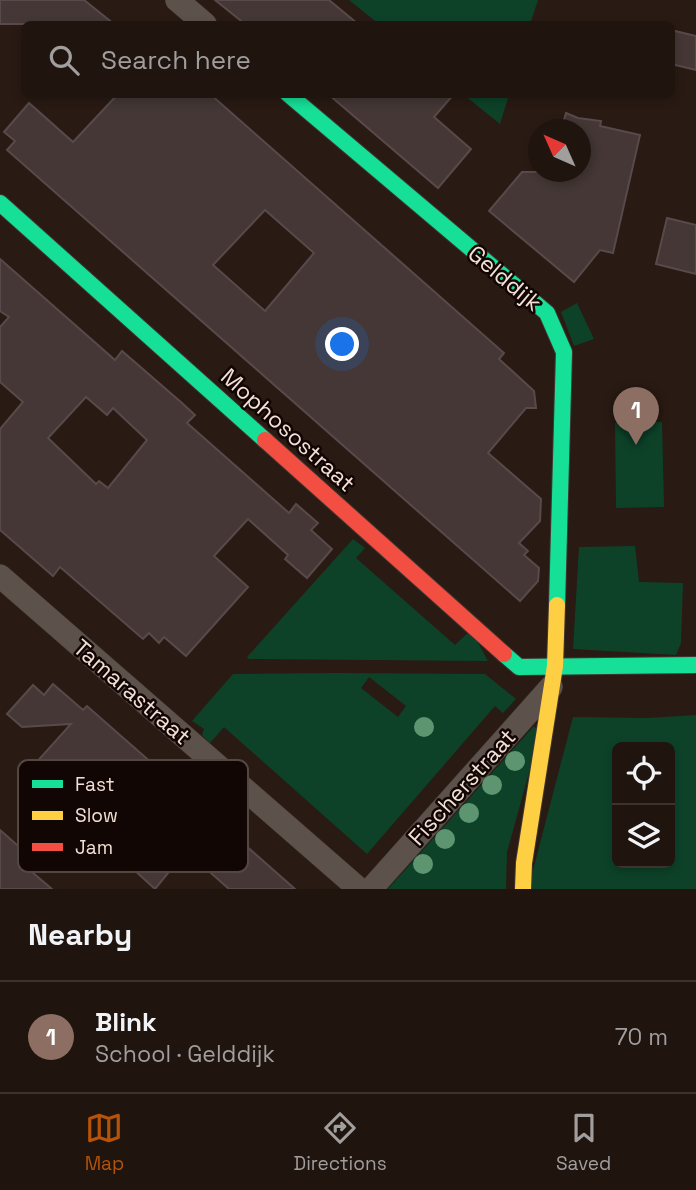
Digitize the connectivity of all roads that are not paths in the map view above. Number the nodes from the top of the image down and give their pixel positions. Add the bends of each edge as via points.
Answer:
1 (177, 0) edge
2 (202, 21) edge
3 (293, 98) edge
4 (0, 203) edge
5 (0, 576) edge
6 (696, 665) edge
7 (553, 676) junction
8 (211, 760) edge
9 (248, 792) edge
10 (359, 889) edge
11 (372, 889) edge
12 (523, 889) edge

1 - 2 street
3 - 7 street, Gelddijk via 547,313 564,352
4 - 7 street, Mophosostraat via 519,667
5 - 8 street, Tamarastraat
6 - 7 street, Mophosostraat
7 - 11 street, Fischerstraat
7 - 12 street, Gelddijk
9 - 10 street, Tamarastraat

